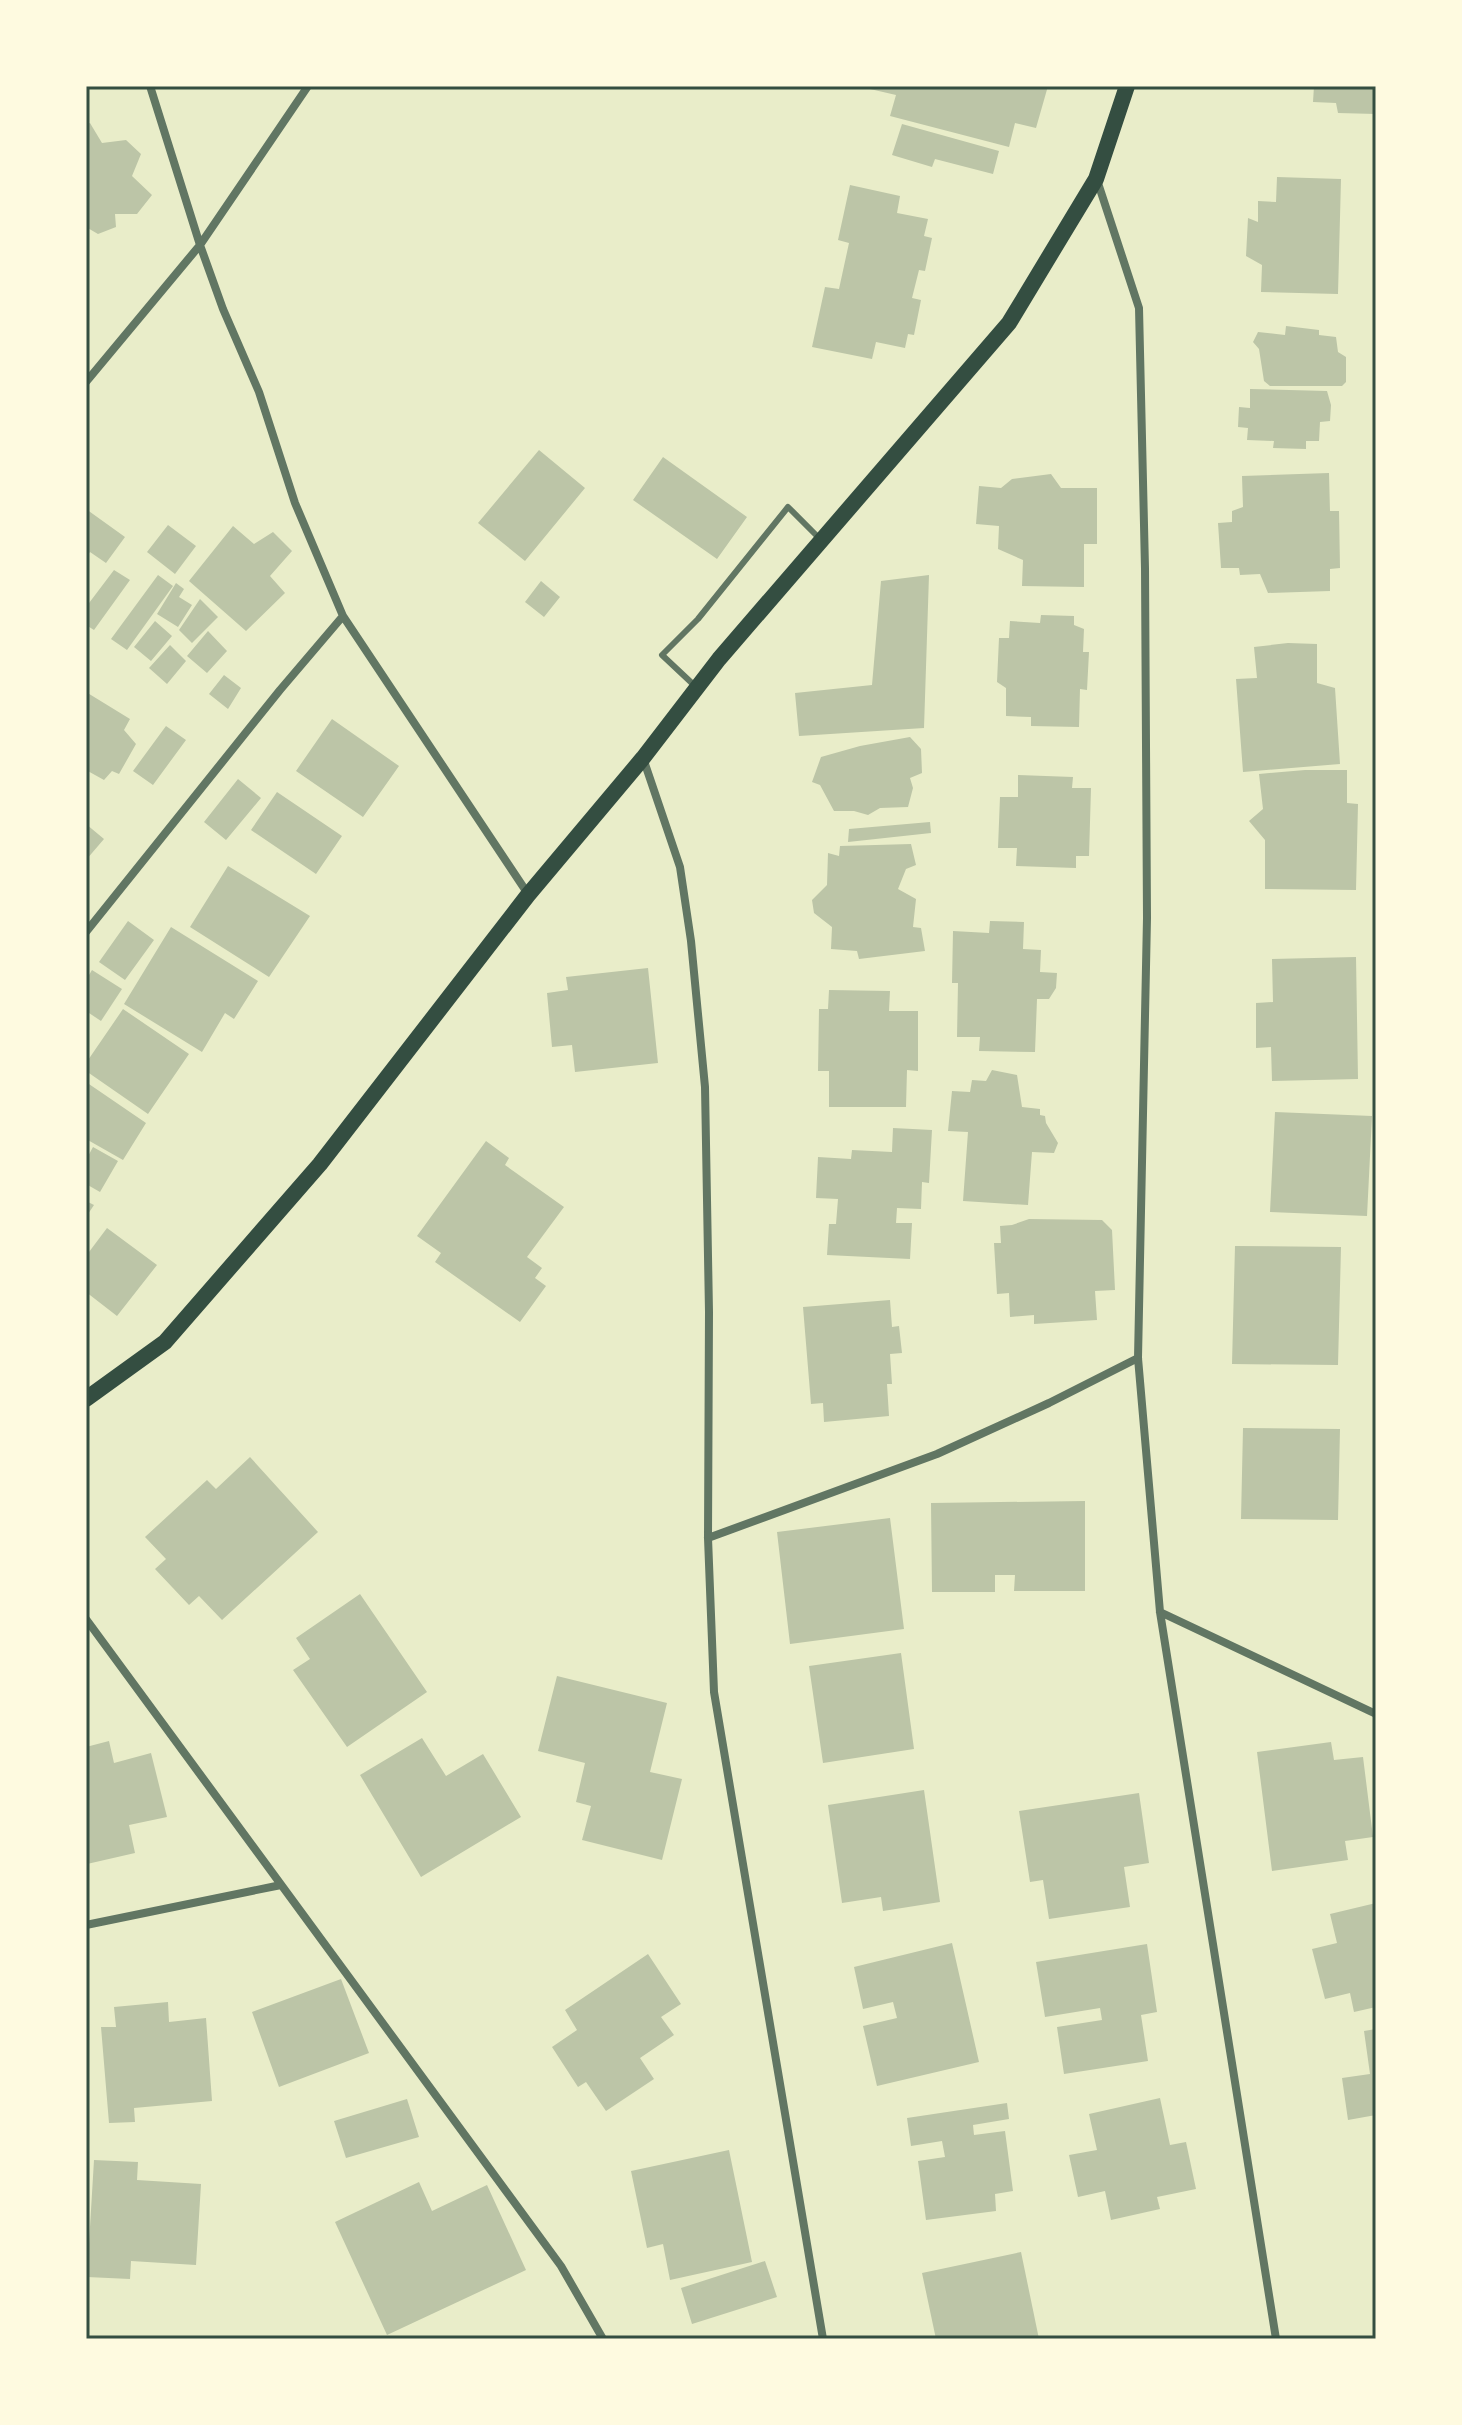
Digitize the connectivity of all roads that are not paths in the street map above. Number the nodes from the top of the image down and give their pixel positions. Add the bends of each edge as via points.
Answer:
1 (150, 86) edge
2 (308, 86) edge
3 (1127, 86) edge
4 (1096, 179) junction
5 (200, 245) junction
6 (86, 382) edge
7 (821, 539) junction
8 (343, 616) junction
9 (697, 688) junction
10 (643, 758) junction
11 (528, 895) junction
12 (86, 932) edge
13 (1138, 1358) junction
14 (86, 1399) edge
15 (708, 1538) junction
16 (1160, 1612) junction
17 (86, 1619) edge
18 (1376, 1714) edge
19 (281, 1885) junction
20 (86, 1925) edge
21 (603, 2339) edge
22 (823, 2339) edge
23 (1276, 2339) edge

1 - 5 street
2 - 5 street
3 - 4 main road
4 - 7 main road via 1009,323
4 - 13 street via 1139,308 1142,392 1147,918
5 - 6 street
5 - 8 street via 259,392 295,503
7 - 9 main road
7 - 9 lane via 788,507 698,619 662,655
8 - 11 street
8 - 12 street
9 - 10 main road
10 - 11 main road
10 - 15 street via 680,867 705,1087
11 - 14 main road via 320,1164 165,1342
13 - 15 street via 937,1454
13 - 16 street
15 - 22 street via 714,1692
16 - 18 street
16 - 23 street
17 - 19 street
19 - 20 street
19 - 21 street via 561,2266

